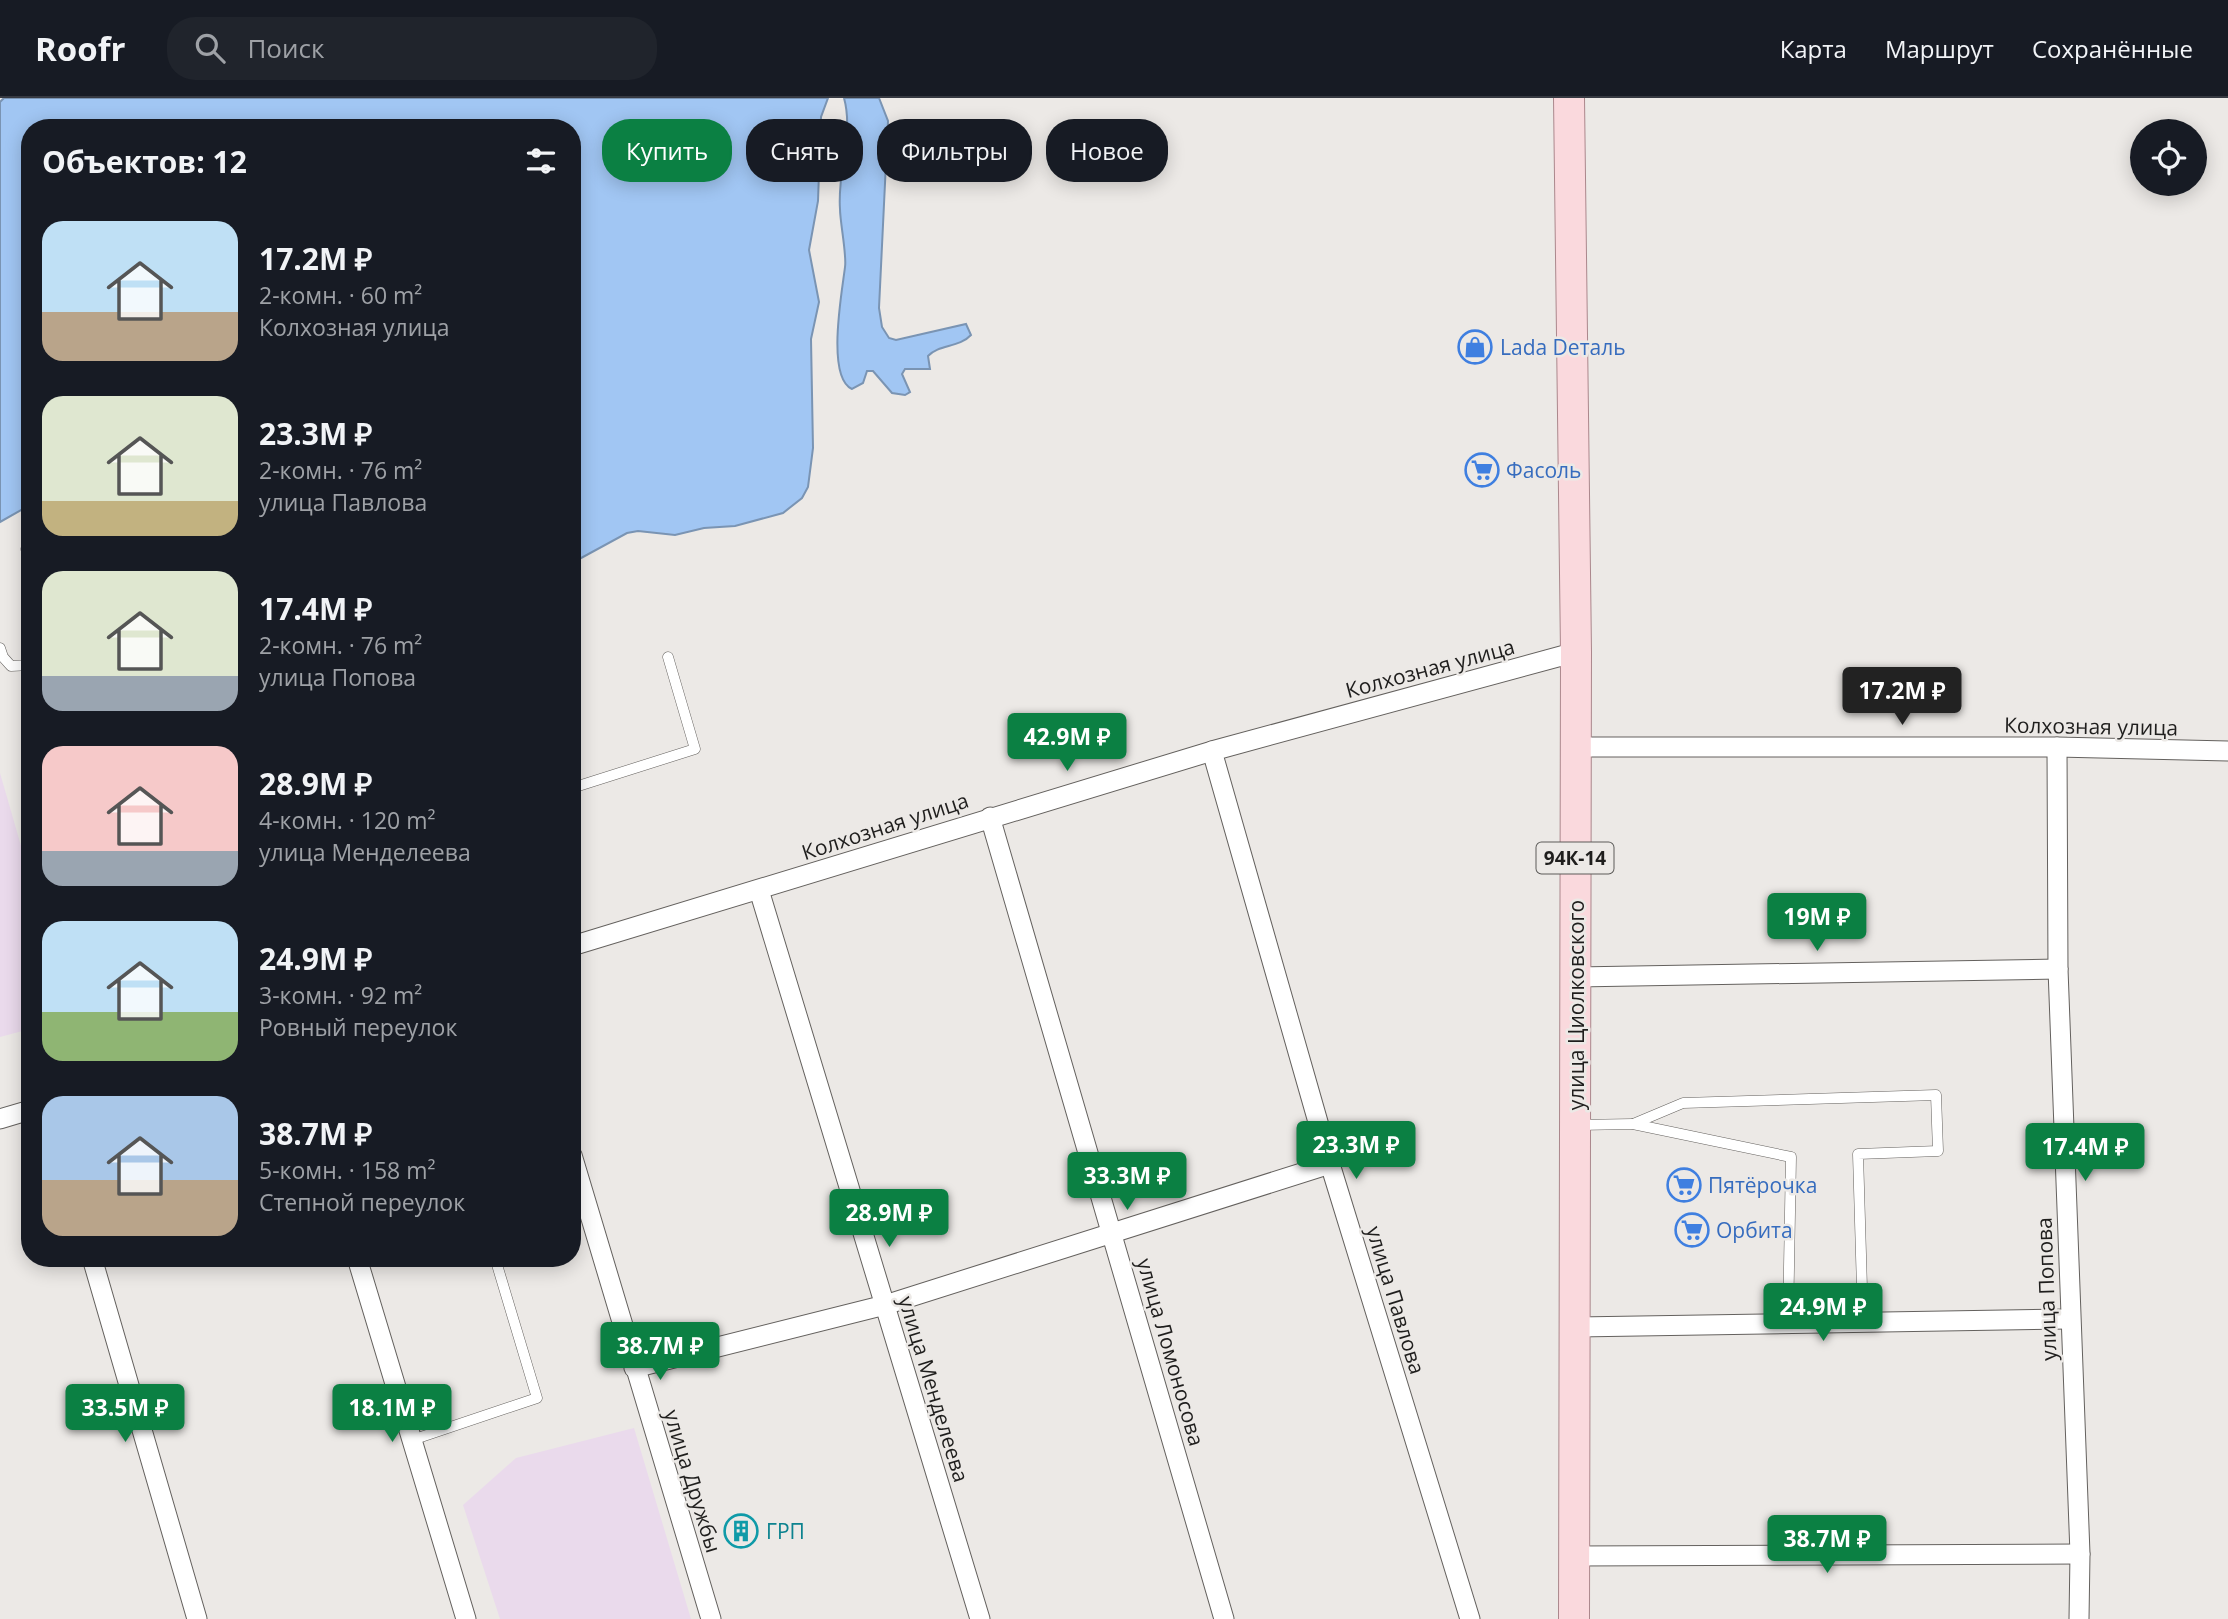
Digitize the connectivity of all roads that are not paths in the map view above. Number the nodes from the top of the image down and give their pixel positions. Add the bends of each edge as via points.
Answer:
1 (1570, 98) edge
2 (0, 648) edge
3 (1576, 652) junction
4 (668, 657) dead end
5 (21, 665) edge
6 (1575, 747) junction
7 (2057, 747) junction
8 (1212, 751) junction
9 (2228, 751) edge
10 (581, 785) edge
11 (990, 817) junction
12 (759, 890) junction
13 (581, 943) edge
14 (2058, 969) junction
15 (1576, 977) junction
16 (21, 1113) edge
17 (0, 1119) edge
18 (1633, 1124) junction
19 (1576, 1125) junction
20 (1330, 1164) junction
21 (581, 1186) edge
22 (1112, 1233) junction
23 (95, 1267) edge
24 (360, 1267) edge
25 (498, 1267) edge
26 (885, 1305) junction
27 (2069, 1319) junction
28 (1863, 1322) junction
29 (1788, 1323) junction
30 (1577, 1326) junction
31 (634, 1368) junction
32 (412, 1440) junction
33 (2080, 1554) junction
34 (1574, 1556) junction
35 (197, 1619) edge
36 (466, 1619) edge
37 (711, 1619) edge
38 (980, 1619) edge
39 (1224, 1619) edge
40 (1470, 1619) edge
41 (1574, 1619) edge
42 (2079, 1619) edge

1 - 3 main road, улица Циолковского / 94К-14
2 - 5 lane via 11,666
3 - 6 main road, улица Циолковского / 94К-14
3 - 8 street, Колхозная улица
4 - 10 lane via 695,749
6 - 7 street, Колхозная улица
6 - 15 main road, улица Циолковского / 94К-14
7 - 9 street, Колхозная улица
7 - 14 street, улица Попова
8 - 11 street, Колхозная улица
8 - 20 street, улица Павлова
11 - 12 street, Колхозная улица
11 - 22 street, улица Ломоносова
12 - 13 street, Колхозная улица
12 - 26 street, улица Менделеева
14 - 15 street
14 - 27 street, улица Попова
15 - 19 main road, улица Циолковского / 94К-14
16 - 17 street
18 - 19 lane
18 - 28 lane via 1683,1103 1937,1095 1938,1151 1858,1154
18 - 29 lane via 1791,1157
19 - 30 main road, улица Циолковского / 94К-14
20 - 22 street
20 - 40 street, улица Павлова
21 - 31 street, улица Дружбы
22 - 26 street
22 - 39 street, улица Ломоносова
23 - 35 street
24 - 32 street
25 - 32 lane via 537,1398
26 - 31 street
26 - 38 street, улица Менделеева
27 - 28 street
27 - 33 street, улица Попова
28 - 29 street
29 - 30 street
30 - 34 main road, улица Циолковского / 94К-14
31 - 37 street, улица Дружбы
32 - 36 street
33 - 34 street
33 - 42 street, улица Попова
34 - 41 main road, улица Циолковского / 94К-14

